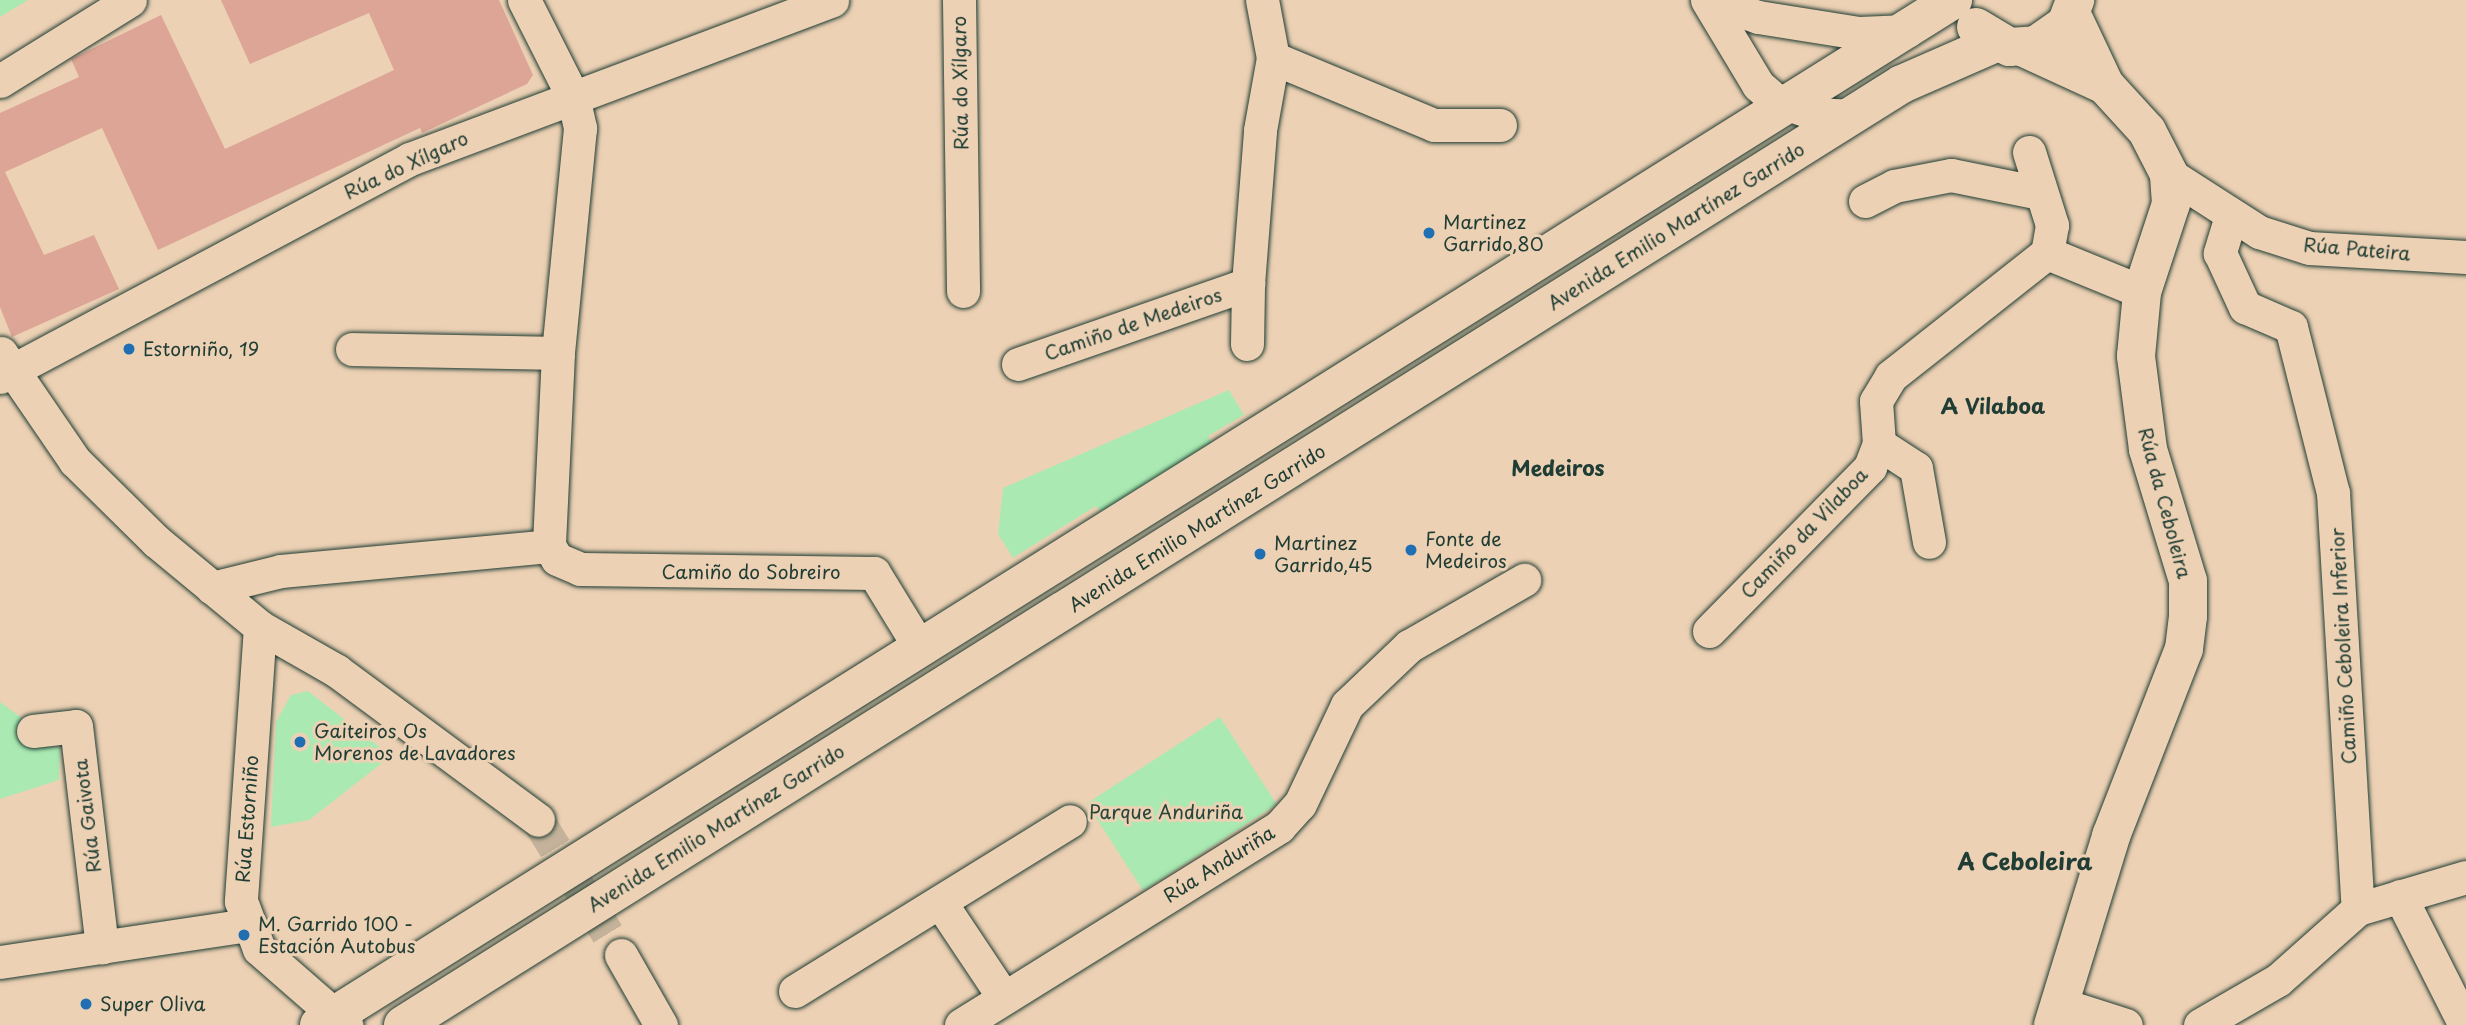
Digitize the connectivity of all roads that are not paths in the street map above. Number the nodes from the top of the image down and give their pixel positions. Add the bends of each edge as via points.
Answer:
1 (130, 0) edge
2 (524, 0) edge
3 (832, 0) edge
4 (958, 0) edge
5 (1262, 0) edge
6 (1708, 0) edge
7 (1953, 0) edge
8 (1964, 0) edge
9 (2073, 7) edge
10 (1907, 32) junction
11 (2010, 45) junction
12 (1273, 58) junction
13 (0, 81) edge
14 (2105, 85) junction
15 (1774, 95) junction
16 (573, 97) junction
17 (1853, 116) junction
18 (1500, 125) dead end
19 (2029, 152) dead end
20 (2169, 174) junction
21 (2040, 193) junction
22 (1865, 201) dead end
23 (2231, 216) junction
24 (2047, 253) junction
25 (2466, 257) edge
26 (1248, 284) junction
27 (963, 291) dead end
28 (2142, 292) junction
29 (1247, 344) dead end
30 (352, 349) dead end
31 (558, 353) junction
32 (1018, 364) dead end
33 (5, 366) edge
34 (1879, 444) junction
35 (1929, 542) dead end
36 (550, 546) junction
37 (1524, 579) dead end
38 (212, 588) junction
39 (260, 627) junction
40 (1709, 631) dead end
41 (920, 648) junction
42 (33, 731) dead end
43 (538, 820) tunnel mouth
44 (1070, 821) dead end
45 (2466, 877) edge
46 (2400, 896) junction
47 (940, 902) junction
48 (2358, 909) junction
49 (247, 925) junction
50 (102, 947) junction
51 (621, 955) tunnel mouth
52 (0, 962) edge
53 (795, 991) dead end
54 (1004, 998) junction
55 (2057, 1015) edge
56 (333, 1022) edge
57 (403, 1025) edge
58 (661, 1025) edge
59 (961, 1025) edge
60 (2126, 1025) edge
61 (2200, 1025) edge
62 (2465, 1025) edge

1 - 13 street
2 - 16 street
3 - 16 street, Rúa do Xílgaro
4 - 27 street, Rúa do Xílgaro
5 - 12 street, Camiño de Medeiros
6 - 10 street via 1758,17 1860,33
6 - 15 street
7 - 10 main road
8 - 11 main road via 1978,30
9 - 11 main road, Avenida Emilio Martínez Garrido via 2057,33
9 - 14 main road, Rúa Pateira
10 - 15 main road
11 - 14 main road, Rúa Pateira
11 - 17 main road, Avenida Emilio Martínez Garrido via 1947,60
12 - 18 street via 1434,125
12 - 26 street, Camiño de Medeiros via 1260,130
14 - 20 main road, Rúa Pateira via 2147,131
15 - 17 street
15 - 41 main road via 1752,127
16 - 31 street via 580,128
16 - 33 street, Rúa do Xílgaro via 410,159
17 - 57 main road, Avenida Emilio Martínez Garrido
19 - 21 street
20 - 23 street, Rúa Pateira
20 - 28 main road, Rúa da Ceboleira via 2167,222
21 - 22 street via 1951,175 1894,186
21 - 24 street via 2052,225
23 - 25 street, Rúa Pateira via 2309,248
23 - 48 street, Camiño Ceboleira Inferior via 2220,253 2245,307 2291,327 2333,493
24 - 28 street
24 - 34 street via 1891,376 1876,401
26 - 29 street, Camiño de Medeiros
26 - 32 street, Camiño de Medeiros
28 - 55 main road, Rúa da Ceboleira via 2136,356 2143,419 2179,539 2188,616 2184,649 2111,836
30 - 31 street
31 - 36 street
33 - 38 street via 75,461
34 - 35 street via 1916,468
34 - 40 street, Camiño da Vilaboa via 1870,467
36 - 38 street via 281,571
36 - 41 street, Camiño do Sobreiro via 557,559 580,569 720,575 874,573
37 - 54 street, Rúa Anduriña via 1409,646 1347,705 1300,804 1279,827
38 - 39 street
39 - 43 street via 337,671
39 - 49 street, Rúa Estorniño via 242,889
41 - 56 main road
42 - 50 street, Rúa Gaivota via 76,726
44 - 47 street
45 - 46 street
46 - 48 street
46 - 62 street
47 - 53 street
47 - 54 street
48 - 61 street via 2278,980
49 - 50 street
49 - 56 street, Rúa Estorniño via 272,964
50 - 52 street
51 - 58 street
54 - 59 street, Rúa Anduriña
55 - 60 street

